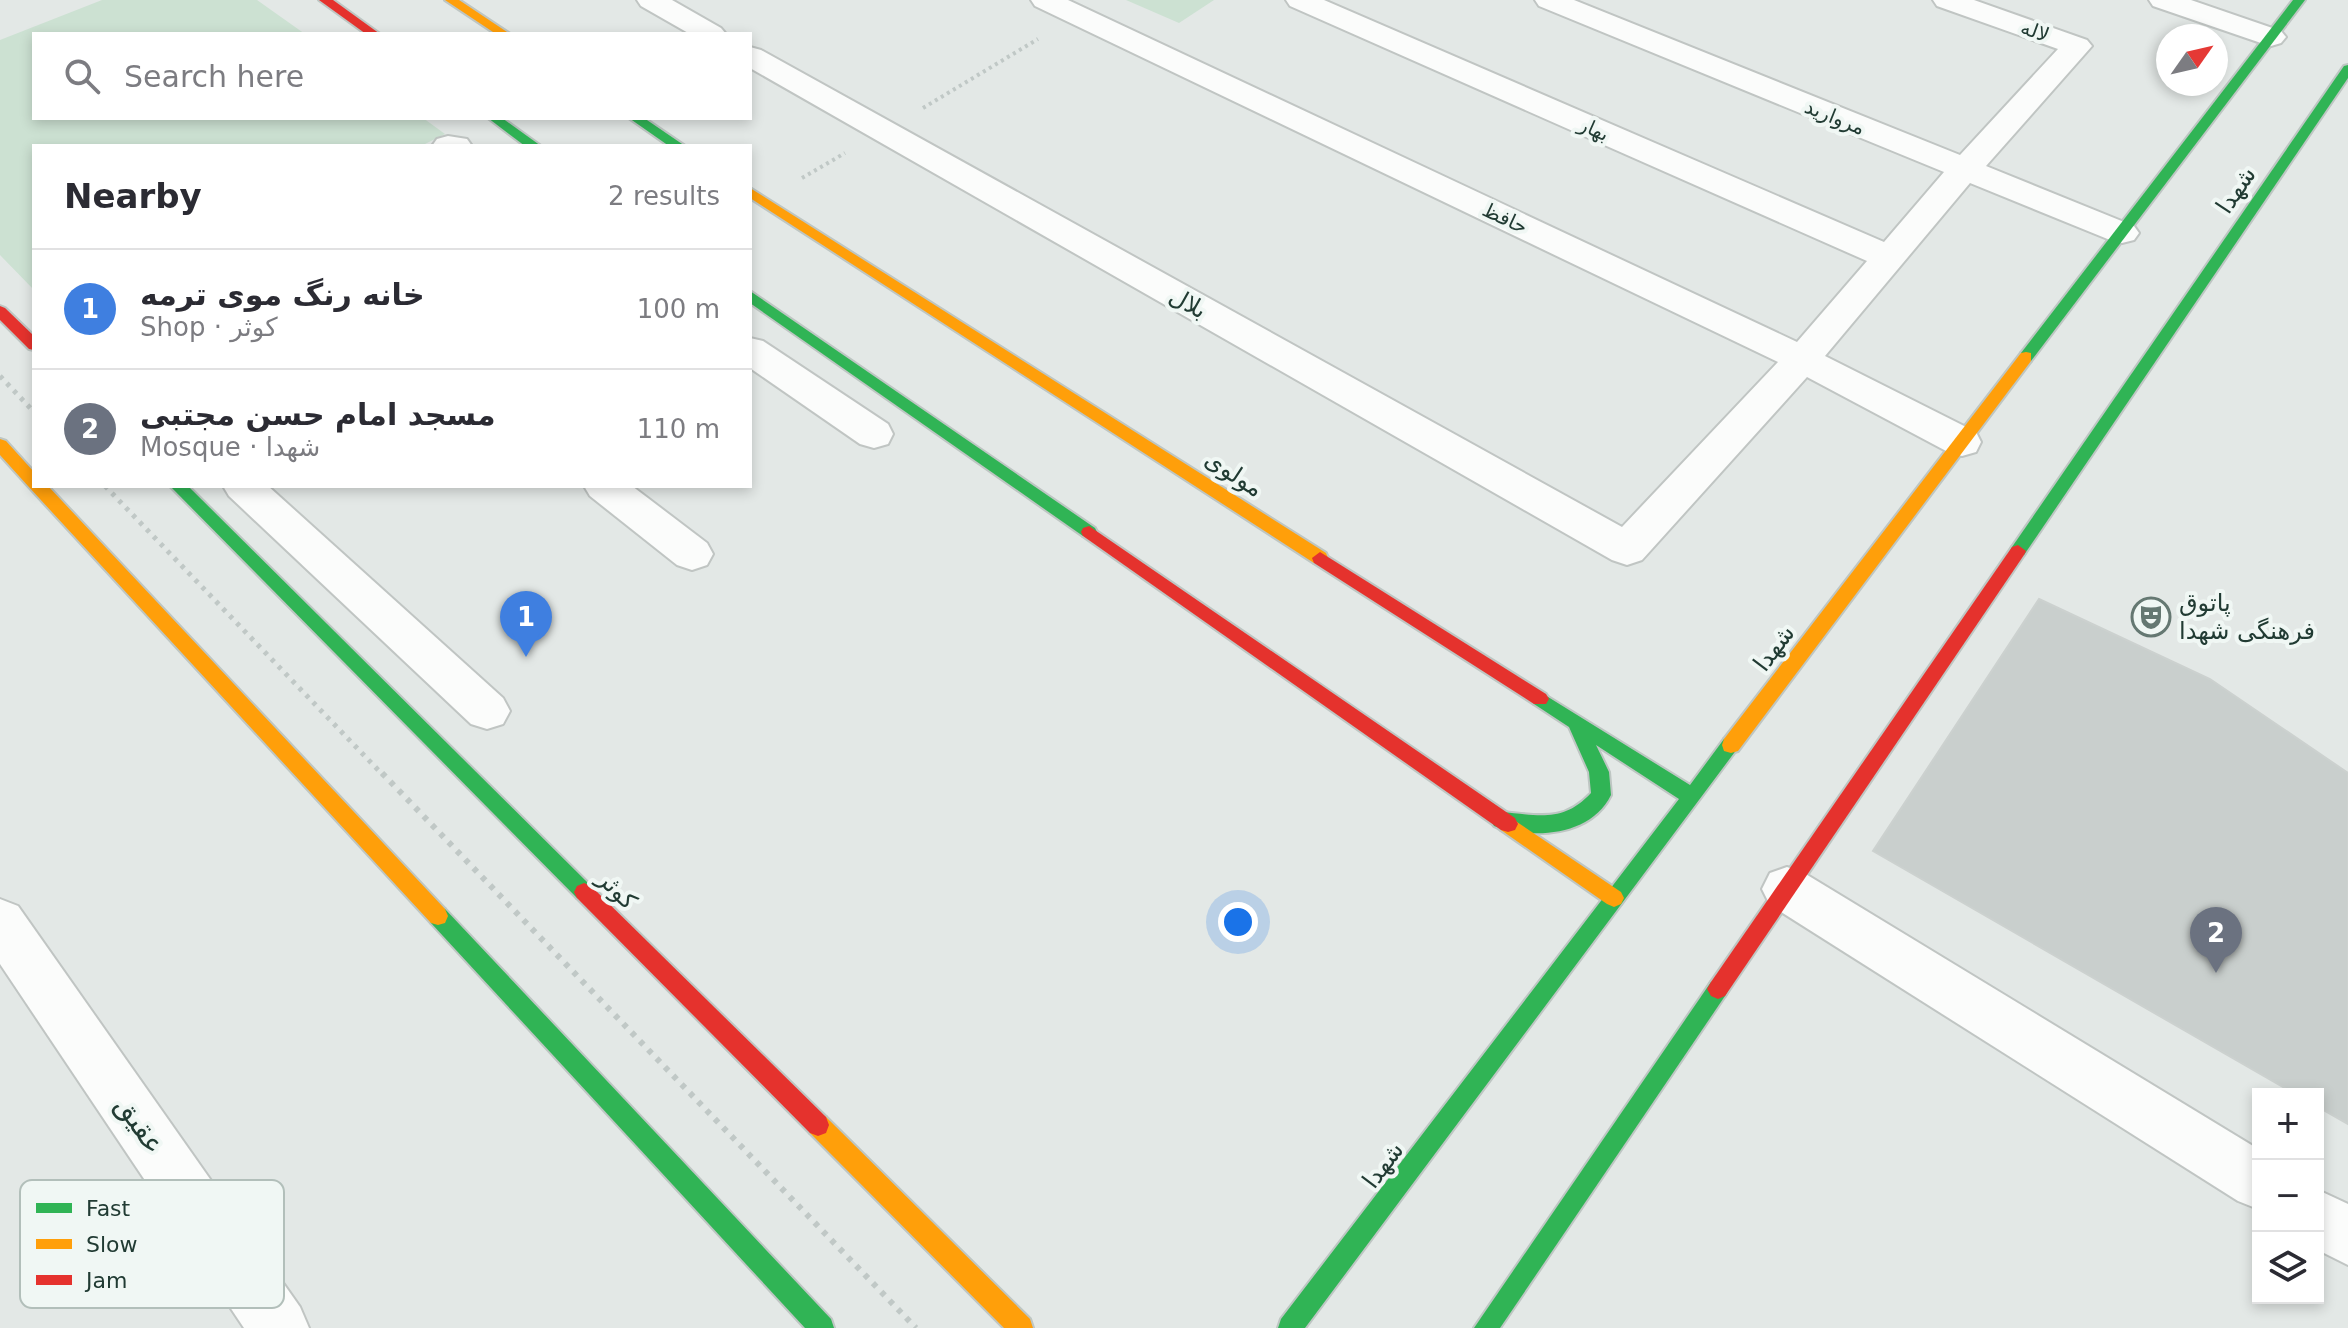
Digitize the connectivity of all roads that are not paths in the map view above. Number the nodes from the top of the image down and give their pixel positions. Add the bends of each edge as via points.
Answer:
1 (325, 0) edge
2 (451, 0) edge
3 (651, 0) edge
4 (1045, 0) edge
5 (1300, 0) edge
6 (1549, 0) edge
7 (1947, 0) edge
8 (2163, 0) edge
9 (2299, 0) edge
10 (371, 32) edge
11 (501, 32) edge
12 (707, 32) edge
13 (2271, 37) junction
14 (752, 57) edge
15 (2348, 69) edge
16 (497, 120) edge
17 (638, 120) edge
18 (531, 144) edge
19 (675, 144) edge
20 (1965, 169) junction
21 (752, 193) edge
22 (2122, 233) junction
23 (1888, 257) junction
24 (752, 297) edge
25 (0, 311) edge
26 (32, 343) edge
27 (752, 351) edge
28 (1802, 359) junction
29 (874, 434) dead end
30 (1962, 442) junction
31 (0, 445) edge
32 (32, 480) edge
33 (40, 488) edge
34 (180, 488) edge
35 (607, 488) edge
36 (254, 489) edge
37 (211, 519) junction
38 (692, 554) dead end
39 (487, 711) dead end
40 (1576, 722) junction
41 (1691, 796) junction
42 (1501, 820) junction
43 (1787, 889) junction
44 (1614, 898) junction
45 (0, 922) edge
46 (2252, 1177) edge
47 (177, 1180) edge
48 (2324, 1222) edge
49 (2348, 1236) edge
50 (265, 1308) edge
51 (279, 1328) edge
52 (822, 1328) edge
53 (1021, 1328) edge
54 (1290, 1328) edge
55 (1486, 1328) edge

1 - 10 street
2 - 11 street
3 - 12 street
4 - 28 street, حافظ
5 - 23 street, بهار
6 - 20 street, مروارید
7 - 20 street, لاله via 2077,46
8 - 13 street
9 - 13 street, شهدا
13 - 22 street, شهدا
14 - 28 street, بلال via 1627,549
15 - 43 street, شهدا
16 - 18 street
17 - 19 street
20 - 22 street, مروارید
20 - 23 street
21 - 40 street, مولوی
22 - 30 street, شهدا
23 - 28 street
24 - 42 street
25 - 26 street
27 - 29 street
28 - 30 street, حافظ
30 - 41 street, شهدا
31 - 32 street
33 - 52 street
34 - 37 street, کوثر
35 - 38 street
36 - 37 street
36 - 39 street
37 - 53 street, کوثر
40 - 41 street, مولوی
40 - 42 street via 1599,772 1601,795 1583,815 1551,825
41 - 44 street, شهدا
42 - 44 street
43 - 46 street
43 - 55 street, شهدا
44 - 54 street, شهدا
45 - 47 street, عقیق
48 - 49 street
50 - 51 street, عقیق

